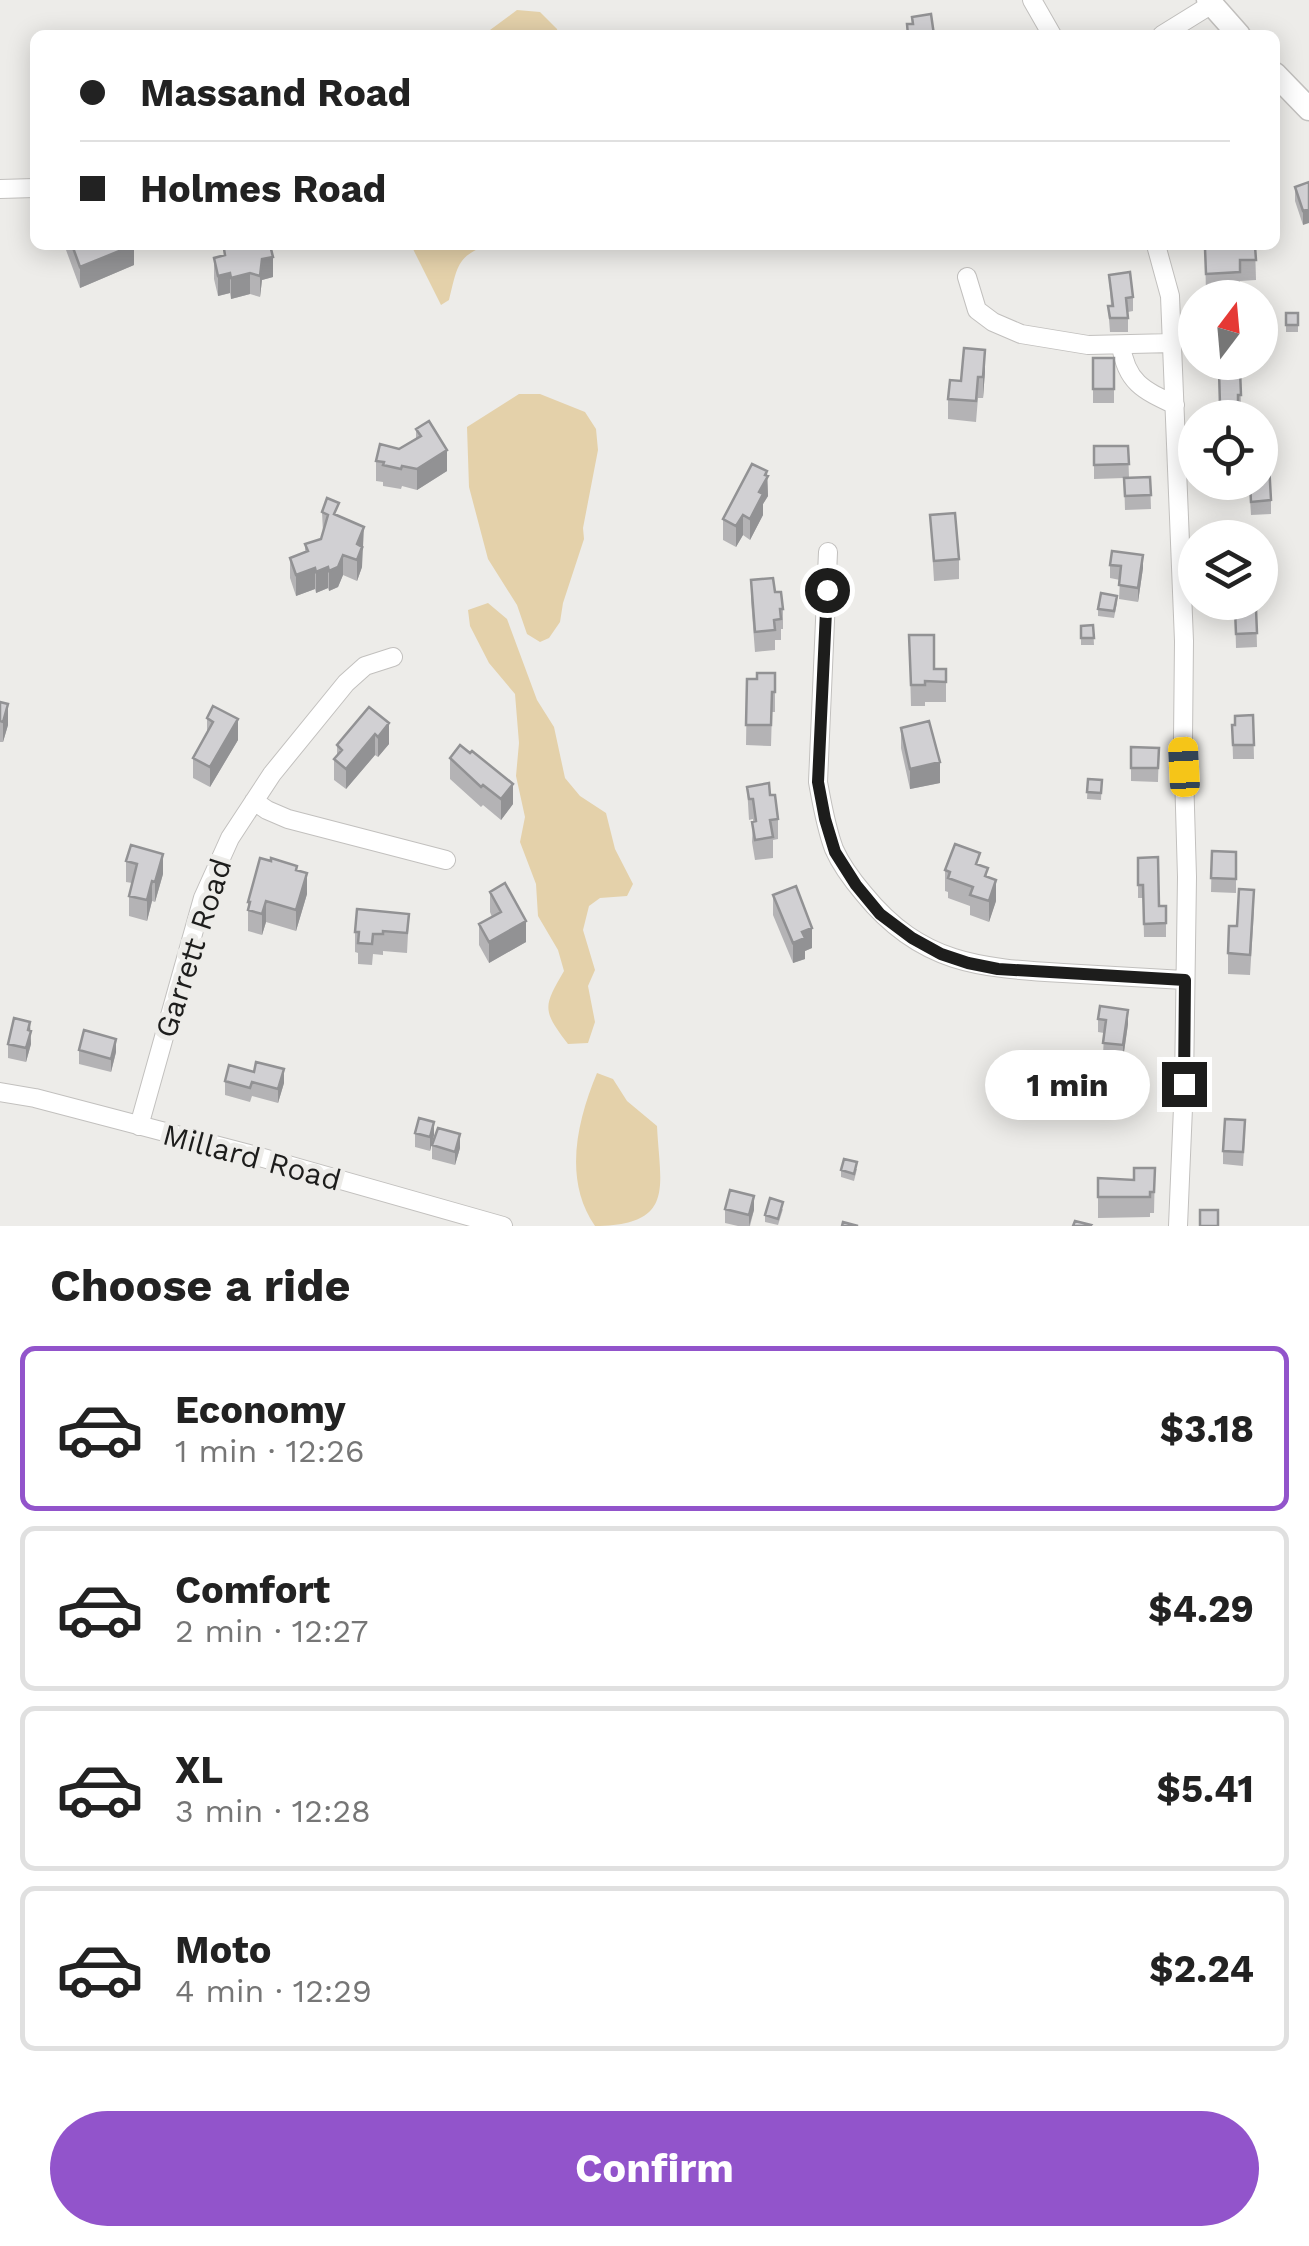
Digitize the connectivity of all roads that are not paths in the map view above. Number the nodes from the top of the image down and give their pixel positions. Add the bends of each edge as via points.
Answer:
1 (1032, 0) edge
2 (1210, 2) edge
3 (1049, 30) edge
4 (1169, 30) edge
5 (1235, 30) edge
6 (1280, 79) edge
7 (1309, 109) edge
8 (30, 188) edge
9 (0, 189) edge
10 (1157, 250) edge
11 (967, 277) dead end
12 (1172, 343) junction
13 (1121, 345) junction
14 (1175, 405) junction
15 (828, 552) dead end
16 (393, 656) dead end
17 (254, 801) junction
18 (446, 860) dead end
19 (1185, 980) junction
20 (0, 1092) edge
21 (139, 1126) junction
22 (503, 1226) edge
23 (1178, 1226) edge

1 - 3 street
2 - 4 street
2 - 5 main road
6 - 7 main road
8 - 9 street
10 - 12 street via 1170,296
11 - 13 street via 977,310 993,322 1021,334
12 - 13 street
12 - 14 street
13 - 14 street via 1124,368 1149,393
14 - 19 street
15 - 19 street via 818,782 835,852 880,914 912,938 968,963
16 - 17 street, Garrett Road via 354,673
17 - 18 street via 280,817
17 - 21 street, Garrett Road via 203,898
19 - 23 street
20 - 21 street, Millard Road
21 - 22 street, Millard Road

